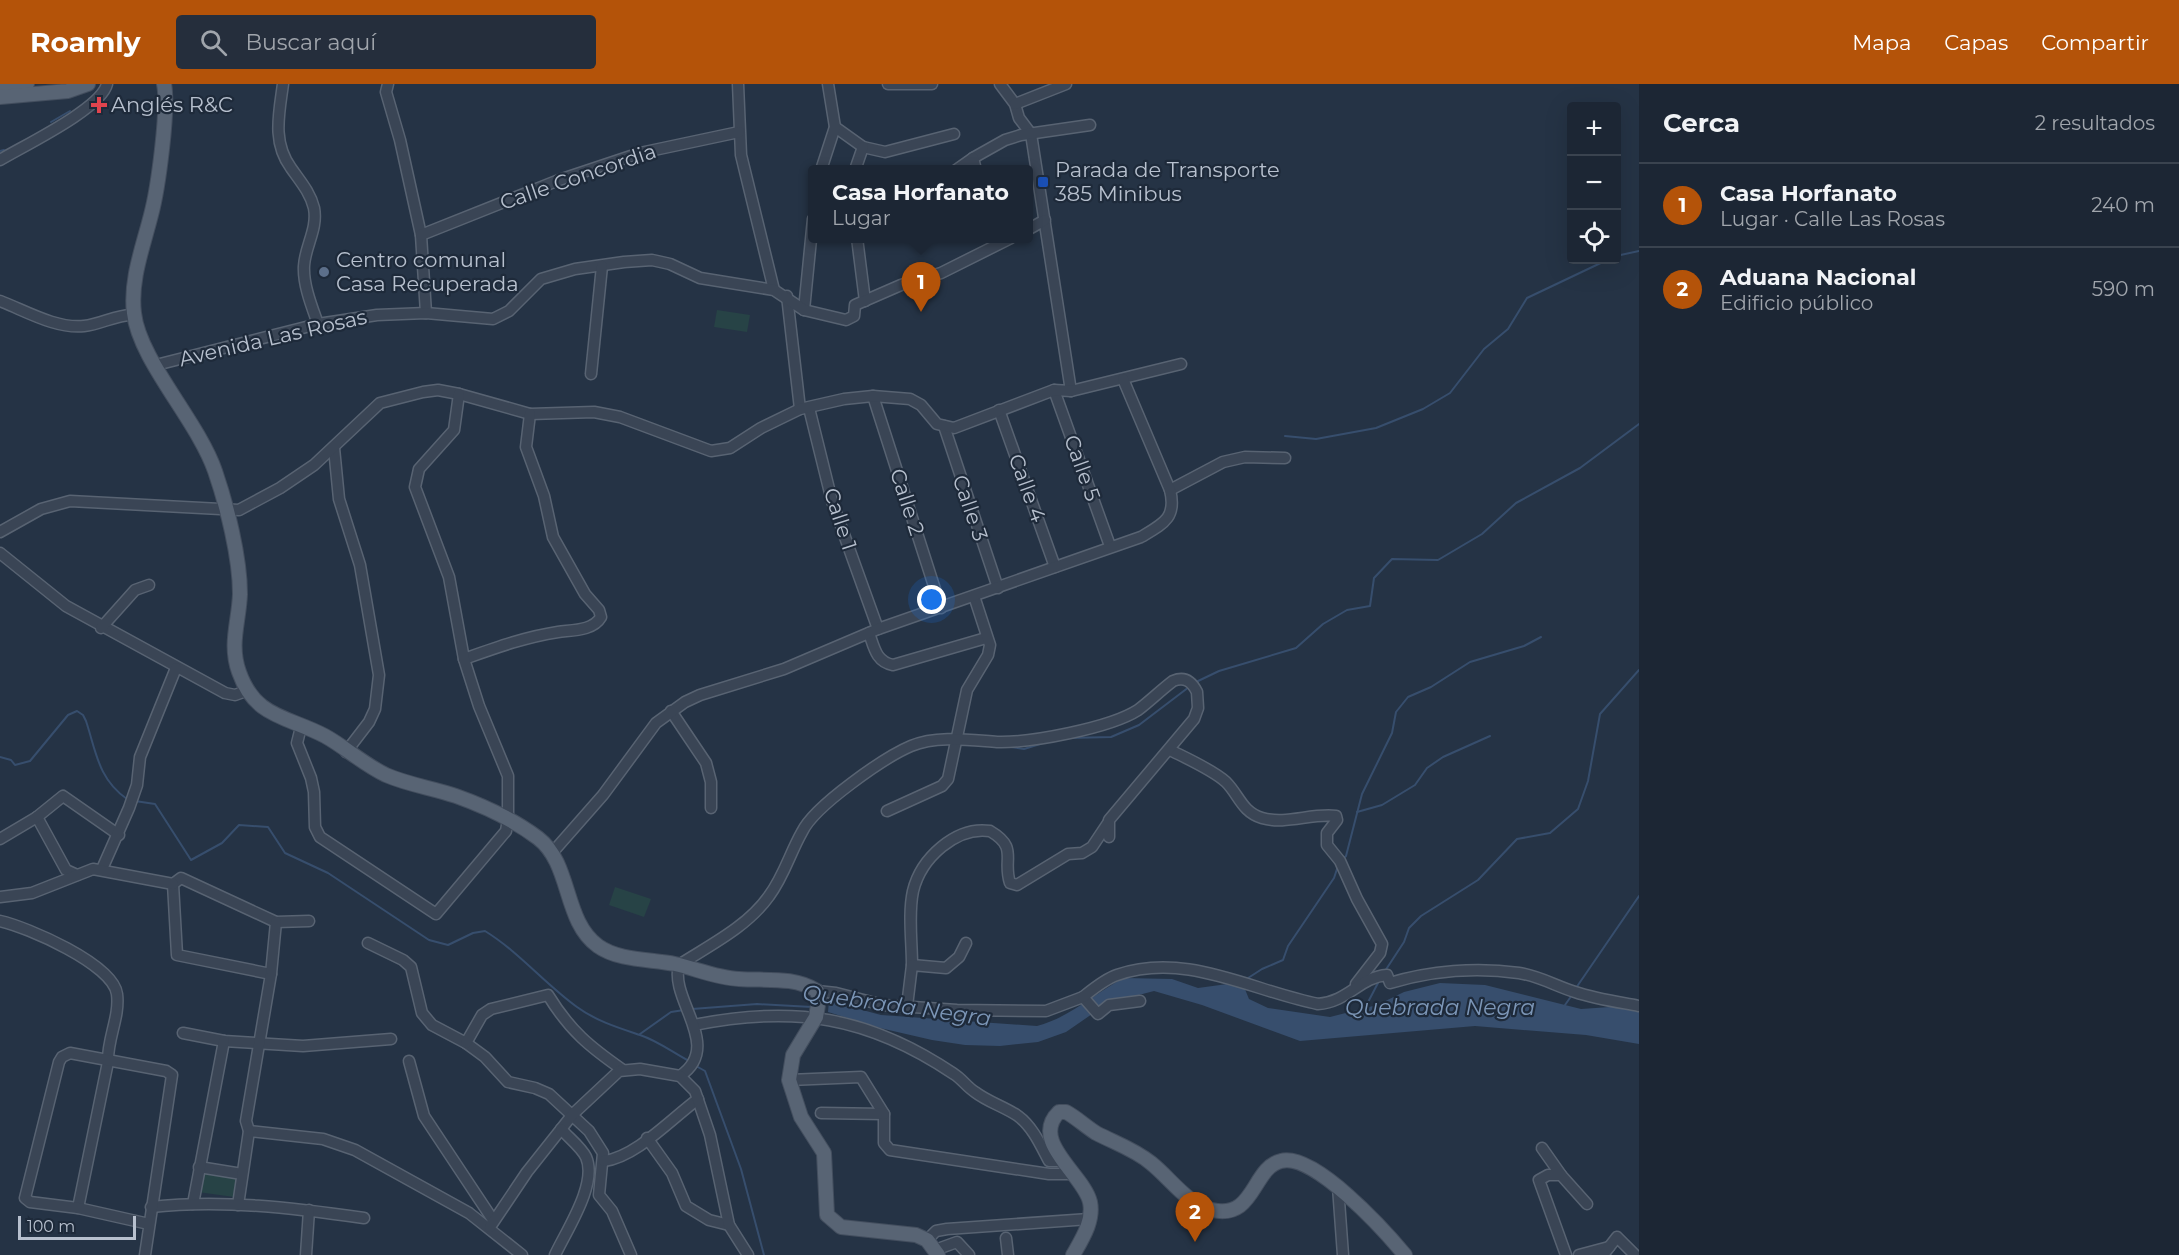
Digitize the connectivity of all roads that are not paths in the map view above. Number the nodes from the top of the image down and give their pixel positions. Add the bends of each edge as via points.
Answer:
1 (27, 84) edge
2 (88, 84) edge
3 (107, 84) edge
4 (164, 84) edge
5 (283, 84) edge
6 (738, 84) edge
7 (828, 84) edge
8 (888, 84) edge
9 (932, 84) edge
10 (1000, 84) edge
11 (1066, 84) edge
12 (386, 85) edge
13 (68, 87) edge
14 (4, 90) edge
15 (1015, 104) junction
16 (1090, 125) dead end
17 (836, 127) junction
18 (739, 132) junction
19 (954, 134) dead end
20 (1031, 134) junction
21 (863, 147) junction
22 (973, 158) junction
23 (0, 160) edge
24 (823, 165) edge
25 (857, 165) edge
26 (963, 165) edge
27 (975, 165) edge
28 (1045, 220) junction
29 (1033, 227) edge
30 (421, 235) junction
31 (811, 243) edge
32 (858, 243) edge
33 (993, 243) edge
34 (602, 266) junction
35 (774, 290) junction
36 (787, 296) junction
37 (0, 301) edge
38 (865, 301) junction
39 (804, 310) junction
40 (426, 313) junction
41 (134, 315) junction
42 (318, 324) junction
43 (1181, 364) dead end
44 (156, 365) junction
45 (591, 374) dead end
46 (1123, 379) junction
47 (1054, 390) junction
48 (1071, 391) junction
49 (459, 394) junction
50 (873, 396) junction
51 (804, 408) junction
52 (999, 410) junction
53 (530, 414) junction
54 (944, 426) junction
55 (334, 448) junction
56 (1285, 458) dead end
57 (1170, 490) junction
58 (225, 510) junction
59 (0, 532) edge
60 (1110, 546) junction
61 (0, 554) edge
62 (1055, 567) junction
63 (149, 585) dead end
64 (998, 588) junction
65 (974, 596) junction
66 (941, 608) junction
67 (101, 628) junction
68 (873, 631) junction
69 (986, 638) junction
70 (464, 659) junction
71 (176, 668) junction
72 (246, 691) junction
73 (671, 711) junction
74 (301, 727) junction
75 (958, 739) junction
76 (1170, 750) junction
77 (346, 752) junction
78 (711, 808) dead end
79 (887, 811) dead end
80 (37, 817) junction
81 (508, 819) junction
82 (1109, 820) junction
83 (119, 835) junction
84 (1109, 837) dead end
85 (0, 839) edge
86 (552, 853) junction
87 (102, 869) junction
88 (77, 875) junction
89 (174, 884) junction
90 (0, 897) edge
91 (0, 921) edge
92 (309, 921) dead end
93 (276, 922) junction
94 (368, 943) dead end
95 (966, 943) dead end
96 (679, 965) junction
97 (912, 965) junction
98 (271, 974) junction
99 (1355, 991) junction
100 (1085, 998) junction
101 (1140, 1001) dead end
102 (817, 1004) junction
103 (906, 1006) junction
104 (1639, 1006) edge
105 (692, 1022) junction
106 (183, 1033) dead end
107 (391, 1039) dead end
108 (224, 1041) junction
109 (260, 1043) junction
110 (466, 1043) junction
111 (410, 1061) dead end
112 (108, 1062) junction
113 (624, 1070) junction
114 (680, 1076) junction
115 (789, 1080) junction
116 (698, 1100) junction
117 (821, 1113) dead end
118 (573, 1114) junction
119 (884, 1114) junction
120 (561, 1129) junction
121 (249, 1131) junction
122 (647, 1138) junction
123 (1542, 1148) dead end
124 (604, 1161) junction
125 (1063, 1161) junction
126 (199, 1167) junction
127 (242, 1174) junction
128 (1074, 1174) junction
129 (1561, 1175) junction
130 (1338, 1187) junction
131 (193, 1204) junction
132 (1587, 1204) dead end
133 (238, 1205) junction
134 (151, 1207) junction
135 (78, 1208) junction
136 (309, 1210) junction
137 (364, 1218) dead end
138 (1089, 1219) junction
139 (491, 1223) junction
140 (149, 1224) junction
141 (729, 1225) junction
142 (1006, 1238) dead end
143 (933, 1248) edge
144 (1606, 1251) edge
145 (145, 1255) edge
146 (306, 1255) edge
147 (522, 1255) edge
148 (555, 1255) edge
149 (631, 1255) edge
150 (748, 1255) edge
151 (969, 1255) edge
152 (1008, 1255) edge
153 (1073, 1255) edge
154 (1343, 1255) edge
155 (1405, 1255) edge
156 (1566, 1255) edge
157 (1579, 1255) edge
158 (1635, 1255) edge

1 - 14 main road
2 - 13 main road
3 - 23 street via 102,94 69,121
4 - 41 main road via 158,181 135,280
5 - 42 street via 277,137 314,209 315,224 304,267
6 - 18 street
7 - 17 street
8 - 9 street
10 - 15 street
11 - 15 street
12 - 30 street
13 - 14 main road
15 - 20 street
16 - 20 street
17 - 21 street
17 - 24 street
18 - 30 street, Calle Concordia via 640,153
18 - 35 street via 744,171
19 - 21 street via 885,152
20 - 22 street via 1005,140
20 - 28 street
21 - 25 street
22 - 26 street
22 - 27 street
28 - 29 street
28 - 48 street
30 - 40 street
31 - 39 street
32 - 38 street
33 - 38 street via 941,273
34 - 35 street, Avenida Las Rosas via 652,260 700,278
34 - 40 street, Avenida Las Rosas via 541,279 509,311 493,319
34 - 45 street
35 - 36 street, Avenida Las Rosas
36 - 39 street, Avenida Las Rosas
36 - 51 street, Calle 1
37 - 41 street via 68,326 100,324 124,314
38 - 39 street via 855,305 854,316 846,320
40 - 42 street, Avenida Las Rosas
41 - 44 main road
42 - 44 street, Avenida Las Rosas
43 - 46 street
44 - 58 main road via 202,440
46 - 48 street
46 - 57 street
47 - 48 street
47 - 52 street
47 - 60 street, Calle 5
49 - 53 street
49 - 55 street via 438,390 380,403
49 - 70 street via 454,430 419,469 415,487 449,577
50 - 51 street
50 - 54 street via 910,399
50 - 66 street, Calle 2
51 - 53 street via 730,448 711,452 620,417 594,412
51 - 68 street, Calle 1
52 - 54 street via 954,428
52 - 62 street, Calle 4
53 - 70 street via 526,447 544,496 553,537 601,617 585,628 529,637
54 - 64 street, Calle 3
55 - 58 street via 272,493 239,510
55 - 77 street via 339,499 360,565 379,675 375,709
56 - 57 street via 1245,457 1223,462
57 - 60 street via 1171,514 1161,525 1141,537
58 - 59 street via 70,501 41,509
58 - 72 main road via 239,576 232,650
60 - 62 street
61 - 67 street
62 - 64 street
63 - 67 street via 135,590
64 - 65 street
65 - 66 street
65 - 69 street
66 - 68 street
67 - 71 street
68 - 69 street, Calle 1 via 878,657 893,665
68 - 73 street via 784,669 700,695
69 - 75 street via 988,655 967,690
70 - 81 street via 507,777
71 - 72 street via 225,693
71 - 83 street via 140,757 134,794
72 - 74 main road via 259,706
73 - 78 street via 706,763
73 - 86 street via 656,723 603,795
74 - 77 main road via 326,737
74 - 81 street via 297,743 311,778 315,827 320,837 436,914 506,831
75 - 76 street via 1024,742 1117,719 1137,710 1179,678 1192,684 1198,708
75 - 79 street via 948,779 942,786
75 - 96 street via 913,745 836,794 802,831 791,860 769,897 742,923
76 - 82 street
76 - 99 street via 1226,782 1248,811 1260,818 1336,816 1327,833 1327,845 1340,861 1382,944 1380,953 1356,983
77 - 81 main road via 388,775 455,796
80 - 83 street via 63,796
80 - 85 street
80 - 88 street via 66,870
81 - 86 main road via 541,840
82 - 84 street
82 - 97 street via 1092,847 1068,854 1017,885 1010,883 1010,853 1005,841 990,831 962,835 944,844 924,868 914,889
83 - 87 street
86 - 96 main road via 577,918 598,946 615,954
87 - 88 street
87 - 89 street
88 - 90 street via 32,893
89 - 93 street via 181,878
89 - 98 street via 177,955
91 - 112 street via 52,939 113,983 117,1003
92 - 93 street
93 - 98 street
94 - 110 street via 411,967 422,1013 432,1025
95 - 97 street via 959,957 946,968
96 - 102 main road via 709,975 807,984
96 - 105 street via 676,977
97 - 103 street
98 - 109 street
99 - 100 street via 1333,1003 1318,1004 1180,967 1116,975
99 - 104 street via 1367,979 1387,975 1390,983 1444,972 1518,973 1579,993
100 - 101 street via 1098,1014 1109,1005
100 - 103 street via 1046,1011
102 - 103 street via 836,993 883,1005
102 - 105 street via 775,1014
102 - 115 main road via 793,1055
102 - 125 street via 853,1026 956,1075 971,1090 1024,1121 1049,1161
105 - 114 street via 697,1040 696,1059 690,1070
106 - 108 street
107 - 109 street via 303,1046
108 - 109 street
108 - 126 street
109 - 121 street via 246,1121
110 - 113 street via 477,1022 491,1009 548,995 584,1043
110 - 118 street via 485,1056 508,1082 549,1094
111 - 139 street via 424,1116
112 - 134 street via 172,1075
112 - 135 street
112 - 135 street via 70,1053 60,1059 26,1190 25,1198 30,1202
113 - 114 street
113 - 118 street via 608,1079
114 - 116 street via 695,1090
115 - 119 street via 861,1077
115 - 143 main road via 801,1118 824,1153 825,1208 831,1221 850,1229 901,1232
116 - 122 street
116 - 141 street via 710,1135
117 - 119 street
118 - 120 street
118 - 124 street via 599,1144
119 - 128 street via 884,1143 890,1150 1048,1174
120 - 139 street
120 - 148 street via 585,1155 588,1167 585,1195
121 - 127 street
121 - 139 street via 339,1144
122 - 124 street via 618,1159
122 - 141 street via 672,1173 686,1206
123 - 129 street
124 - 149 street via 599,1195 612,1211
125 - 128 main road
125 - 130 main road via 1050,1132 1059,1112 1066,1112 1085,1126 1128,1146 1189,1198 1215,1211 1235,1208 1246,1201 1270,1166 1280,1161 1297,1161
126 - 127 street
126 - 131 street
127 - 133 street
128 - 138 main road via 1090,1201
129 - 132 street
129 - 156 street via 1543,1177 1539,1184
130 - 154 street
130 - 155 main road
131 - 133 street
131 - 134 street
133 - 136 street
134 - 140 street
135 - 140 street
136 - 137 street
136 - 146 street
138 - 143 street via 936,1231
138 - 153 main road
139 - 147 street
140 - 145 street
141 - 150 street
142 - 152 street
143 - 151 street via 957,1242
144 - 157 street
144 - 158 street via 1617,1238

